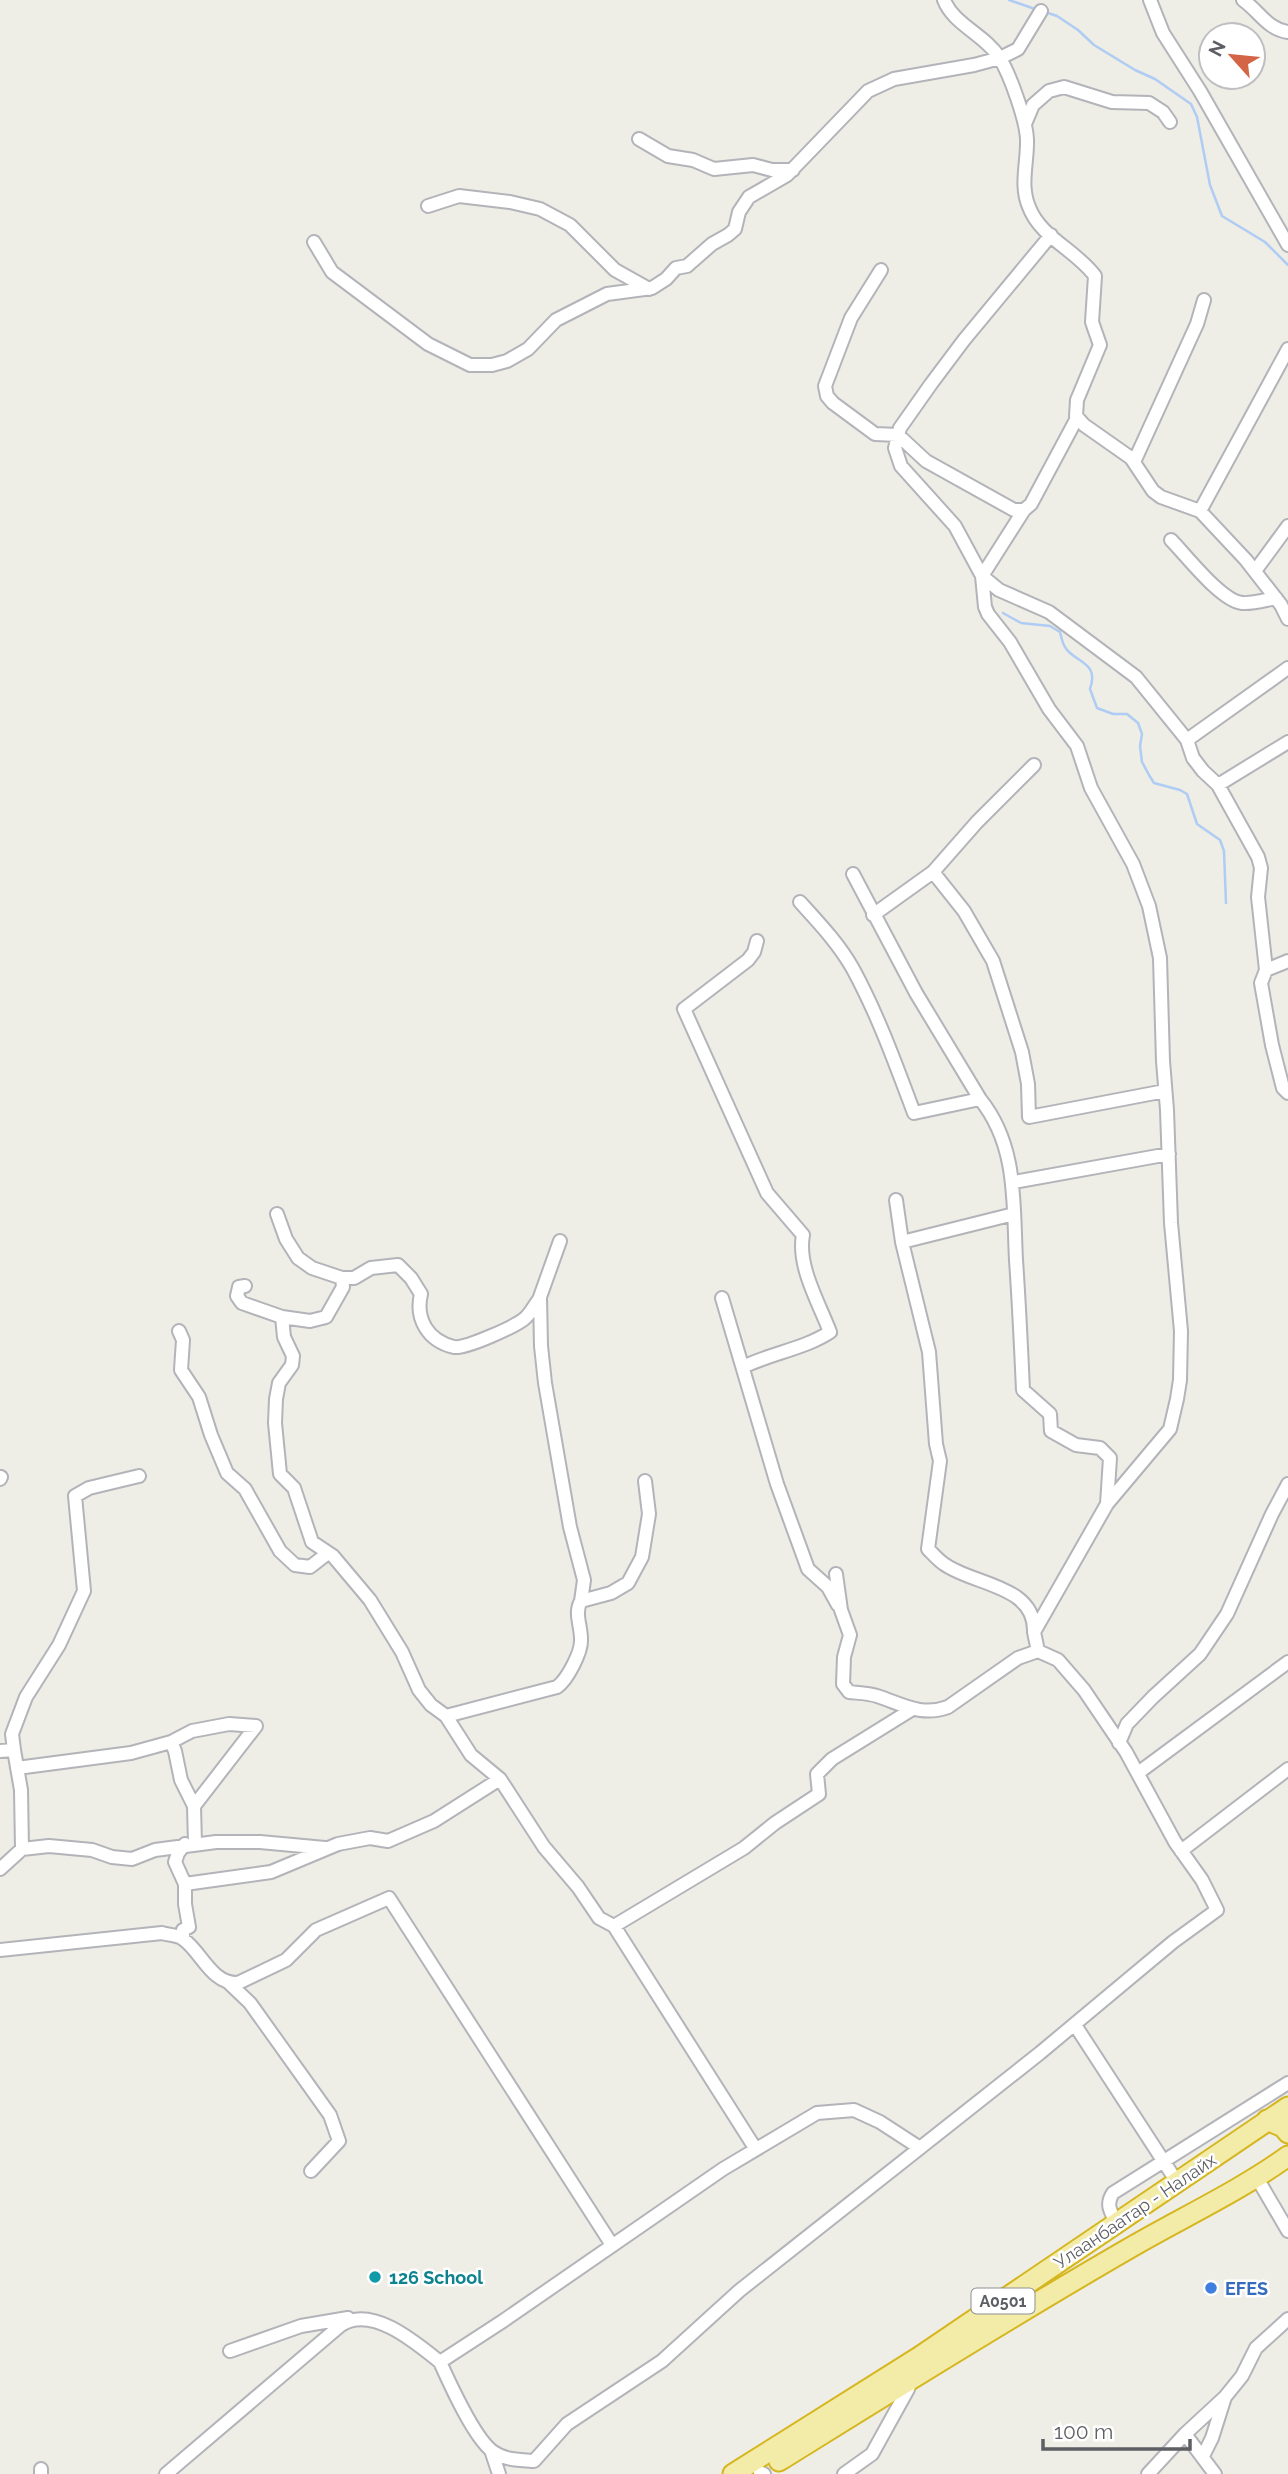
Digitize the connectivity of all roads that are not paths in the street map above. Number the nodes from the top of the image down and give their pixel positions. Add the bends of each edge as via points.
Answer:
1 (944, 0) edge
2 (1150, 0) edge
3 (1243, 0) edge
4 (1041, 11) dead end
5 (1288, 32) edge
6 (1000, 58) junction
7 (1170, 122) dead end
8 (1025, 124) junction
9 (639, 139) dead end
10 (793, 170) junction
11 (429, 206) dead end
12 (1051, 235) junction
13 (314, 242) dead end
14 (1288, 245) edge
15 (881, 270) dead end
16 (649, 289) junction
17 (1204, 300) dead end
18 (1288, 349) edge
19 (1077, 418) junction
20 (898, 435) junction
21 (1134, 462) junction
22 (1024, 510) junction
23 (1200, 511) junction
24 (1288, 526) edge
25 (1171, 540) dead end
26 (1255, 571) junction
27 (982, 576) junction
28 (1281, 600) edge
29 (1288, 619) edge
30 (1288, 668) edge
31 (1187, 740) junction
32 (1288, 742) edge
33 (1034, 765) dead end
34 (1218, 785) junction
35 (933, 872) junction
36 (852, 874) dead end
37 (800, 902) dead end
38 (873, 915) junction
39 (757, 941) dead end
40 (1288, 961) edge
41 (1266, 970) junction
42 (1165, 1091) junction
43 (1288, 1093) edge
44 (981, 1099) junction
45 (1169, 1154) junction
46 (1014, 1182) junction
47 (896, 1200) dead end
48 (277, 1214) dead end
49 (1014, 1214) junction
50 (560, 1241) dead end
51 (902, 1242) junction
52 (342, 1278) junction
53 (245, 1286) dead end
54 (540, 1297) junction
55 (722, 1298) dead end
56 (282, 1317) junction
57 (179, 1331) dead end
58 (743, 1367) junction
59 (138, 1476) dead end
60 (645, 1481) dead end
61 (1288, 1484) edge
62 (1107, 1504) junction
63 (328, 1553) junction
64 (836, 1574) dead end
65 (581, 1601) junction
66 (841, 1610) junction
67 (1034, 1632) junction
68 (1038, 1651) junction
69 (1288, 1662) edge
70 (911, 1710) junction
71 (446, 1716) junction
72 (171, 1742) junction
73 (1119, 1743) junction
74 (14, 1750) junction
75 (0, 1751) edge
76 (18, 1768) junction
77 (1288, 1769) edge
78 (1138, 1773) junction
79 (500, 1779) junction
80 (194, 1806) junction
81 (190, 1844) junction
82 (328, 1848) junction
83 (22, 1849) junction
84 (1181, 1851) junction
85 (0, 1869) edge
86 (185, 1885) junction
87 (614, 1926) junction
88 (183, 1938) junction
89 (0, 1950) edge
90 (229, 1983) junction
91 (1075, 2025) junction
92 (1288, 2083) edge
93 (1288, 2107) edge
94 (1267, 2120) junction
95 (1288, 2133) edge
96 (755, 2148) junction
97 (920, 2148) junction
98 (1288, 2156) edge
99 (1163, 2160) junction
100 (311, 2171) dead end
101 (1257, 2178) junction
102 (1177, 2182) junction
103 (1117, 2224) junction
104 (1288, 2231) edge
105 (612, 2245) junction
106 (352, 2318) junction
107 (1288, 2319) edge
108 (230, 2351) dead end
109 (440, 2362) junction
110 (911, 2379) junction
111 (1225, 2397) junction
112 (1185, 2434) junction
113 (491, 2450) junction
114 (1203, 2456) junction
115 (534, 2461) junction
116 (760, 2473) edge
117 (166, 2474) edge
118 (499, 2474) edge
119 (522, 2474) edge
120 (733, 2474) edge
121 (844, 2474) edge
122 (1148, 2474) edge
123 (1215, 2474) edge

1 - 6 street via 947,9
2 - 14 street via 1163,33
3 - 5 street via 1266,23
4 - 6 street via 1018,49
6 - 8 street
6 - 10 street via 881,83
7 - 8 street via 1149,103 1112,102 1064,87 1049,91 1033,105
8 - 12 street via 1027,204 1034,219
9 - 10 street via 668,156 714,169 743,165
10 - 16 street via 750,197 728,235
11 - 16 street via 459,196 540,209 569,225 615,270
12 - 19 street via 1095,276 1092,322 1100,345 1075,406
12 - 20 street via 964,340
13 - 16 street via 332,272 428,344 470,365 507,361 528,349 556,320 592,300
15 - 20 street via 851,318 825,386 833,403 875,434
17 - 21 street via 1198,324
18 - 23 street
19 - 21 street
19 - 22 street
20 - 22 street via 926,461 1003,506
20 - 27 street via 895,448 901,466 955,526
21 - 23 street via 1161,497
22 - 27 street
23 - 26 street
24 - 26 street
25 - 28 street via 1238,603
26 - 28 street
27 - 31 street via 999,590 1049,612 1136,677
27 - 42 street via 985,607 1077,746 1091,788 1133,864 1149,906 1160,958
28 - 29 street
30 - 31 street
31 - 34 street via 1193,758
32 - 34 street
33 - 35 street
34 - 41 street via 1261,868 1258,897
35 - 38 street
35 - 42 street via 964,911 993,961 1022,1052 1029,1117
36 - 38 street
37 - 44 street via 852,968 914,1114
38 - 44 street
39 - 58 street via 748,960 684,1009 767,1193 803,1235 803,1263 830,1332
40 - 41 street
41 - 43 street via 1261,983 1272,1045
42 - 45 street
44 - 46 street via 992,1114
45 - 46 street
45 - 62 street via 1181,1331 1177,1399 1170,1429
46 - 49 street
47 - 51 street
48 - 52 street via 298,1258
49 - 51 street
49 - 62 street via 1023,1390 1050,1414 1051,1431 1076,1445 1100,1448 1111,1458
50 - 54 street
51 - 67 street via 929,1352 940,1461 928,1549 944,1564 1019,1599 1034,1618
52 - 54 street via 398,1265 421,1294 422,1325 455,1347 525,1319
52 - 56 street via 343,1287 326,1317 310,1321
53 - 56 street via 239,1287 237,1296 242,1303
54 - 65 street via 545,1383 584,1580
55 - 58 street
56 - 63 street via 284,1337 293,1356 276,1399 280,1474 294,1488 313,1542
57 - 63 street via 183,1340 181,1370 199,1397 227,1473 245,1489 280,1551 295,1565 310,1567
58 - 66 street via 808,1569 828,1587
59 - 74 street via 75,1496 84,1591 59,1645 26,1697 12,1734
60 - 65 street via 649,1514 642,1557 633,1574 628,1583 611,1593
61 - 73 street via 1227,1614 1200,1654 1127,1724
62 - 67 street
63 - 71 street via 370,1600 419,1690
64 - 66 street
65 - 71 street via 577,1609 582,1642 565,1681
66 - 70 street via 850,1635 843,1684 849,1692 874,1695
67 - 68 street
68 - 70 street via 1018,1658 948,1707 937,1712
68 - 73 street via 1058,1660
69 - 78 street
70 - 87 street via 832,1759 817,1774 819,1794 810,1802 744,1848
71 - 79 street via 471,1755
72 - 76 street via 131,1753
72 - 80 street
72 - 80 street via 216,1726 257,1726
73 - 78 street
74 - 75 street
74 - 76 street
76 - 83 street
77 - 84 street
78 - 84 street
79 - 82 street via 410,1833 388,1841 370,1838
79 - 87 street via 544,1847 599,1918
80 - 81 street
81 - 82 street via 260,1842
81 - 83 street via 132,1859 49,1846
81 - 86 street via 175,1862
82 - 86 street via 271,1872
83 - 85 street
84 - 91 street via 1217,1910
86 - 88 street via 189,1927 183,1930
87 - 96 street
88 - 89 street via 162,1933
88 - 90 street via 205,1966
90 - 100 street via 250,2003 330,2115 339,2141
90 - 105 street via 286,1960 316,1930 389,1898
91 - 97 street
91 - 99 street
92 - 99 street
93 - 94 highway, Улаанбаатар - Налайх / A0501
94 - 95 highway
94 - 102 highway, Улаанбаатар - Налайх / A0501
96 - 97 street via 817,2113 854,2110
96 - 105 street
97 - 115 street via 739,2291 662,2361 568,2424
98 - 101 highway, Улаанбаатар - Налайх / A0501
99 - 102 street
99 - 103 street via 1113,2193 1108,2207
101 - 104 street
101 - 110 highway, Улаанбаатар - Налайх / A0501
102 - 103 highway, Улаанбаатар - Налайх / A0501
103 - 120 highway, Улаанбаатар - Налайх / A0501
105 - 109 street
106 - 108 street via 300,2326
106 - 109 street via 371,2319 413,2340
106 - 117 street
107 - 111 street via 1255,2348
109 - 113 street
110 - 116 highway, Улаанбаатар - Налайх / A0501
110 - 121 street via 872,2454
111 - 112 street
111 - 114 street
112 - 114 street
112 - 122 street
113 - 115 street via 508,2459
113 - 118 street
114 - 123 street
115 - 119 street

